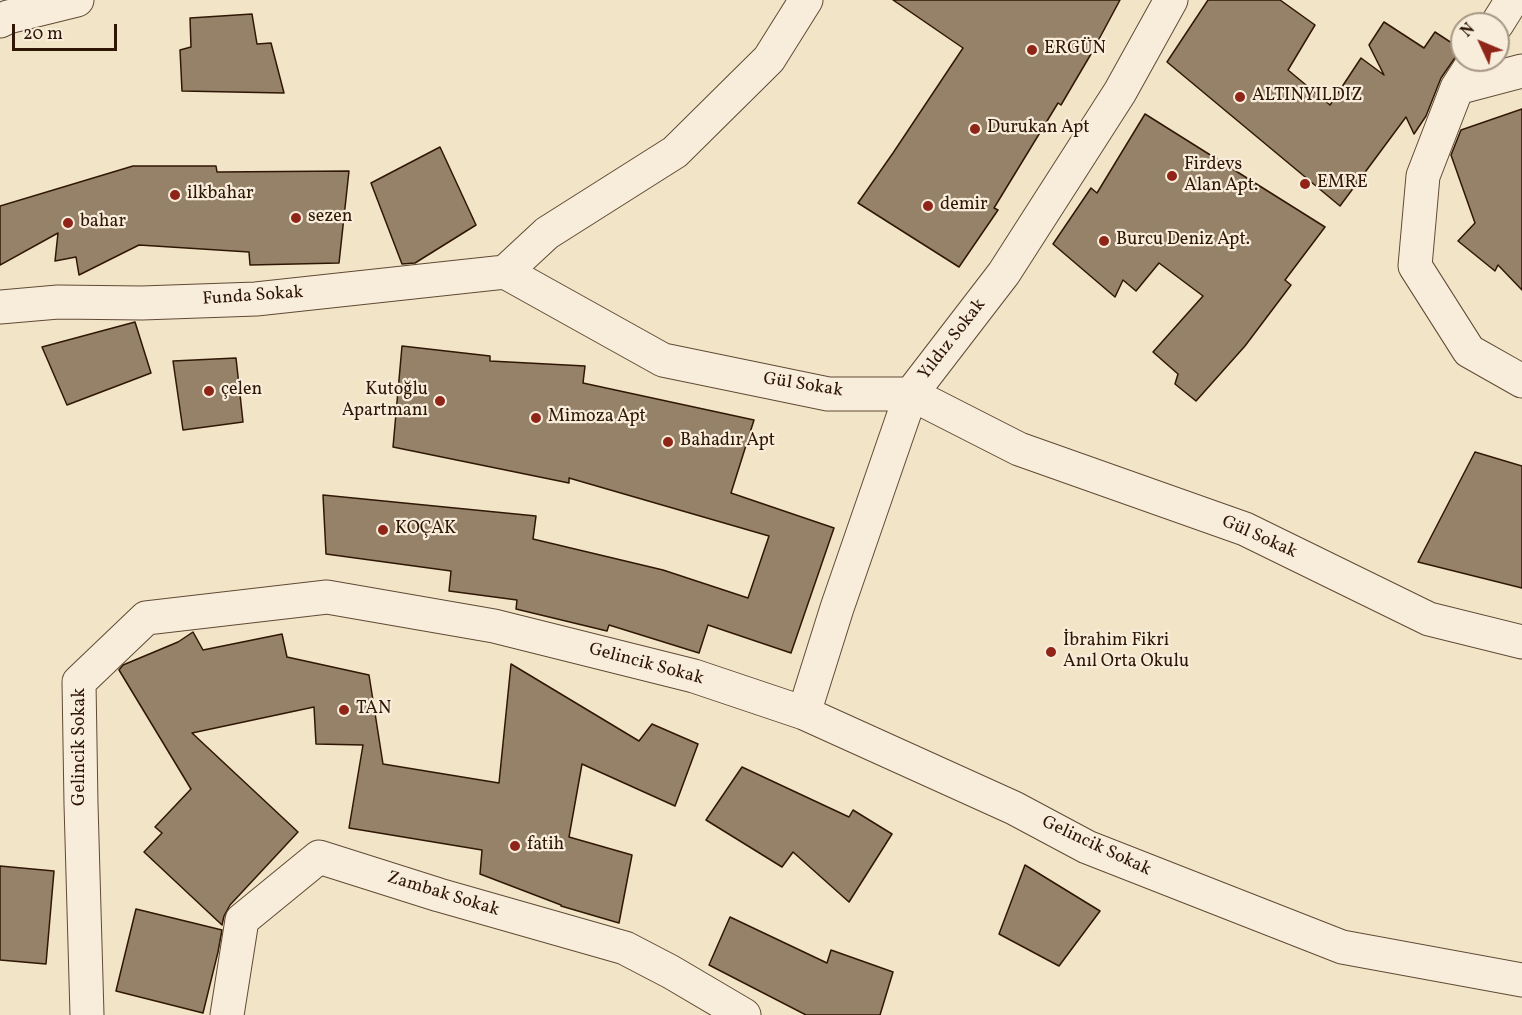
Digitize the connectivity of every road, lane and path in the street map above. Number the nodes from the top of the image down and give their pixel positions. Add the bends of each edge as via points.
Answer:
1 (77, 0) edge
2 (806, 0) edge
3 (1171, 0) edge
4 (0, 21) edge
5 (1522, 71) edge
6 (1467, 72) edge
7 (1457, 88) junction
8 (505, 272) junction
9 (0, 307) edge
10 (1522, 381) edge
11 (911, 394) junction
12 (1522, 642) edge
13 (804, 713) junction
14 (1522, 980) edge
15 (87, 1015) edge
16 (227, 1015) edge
17 (744, 1015) edge

1 - 4 street
2 - 8 street via 769,59 675,152 547,233
3 - 11 street, Yıldız Sokak via 1120,92 1004,273
5 - 7 street
6 - 7 street
7 - 10 street via 1423,176 1415,266 1469,351
8 - 9 street, Funda Sokak via 256,298
8 - 11 street, Gül Sokak via 663,360 828,394
11 - 12 street, Gül Sokak via 1019,450 1245,530 1429,619
11 - 13 street, Yıldız Sokak
13 - 14 street, Gelincik Sokak via 1014,808 1087,847 1342,947
13 - 15 street, Gelincik Sokak via 694,676 494,626 327,597 146,618 79,682
16 - 17 street, Zambak Sokak via 242,920 319,857 625,948

